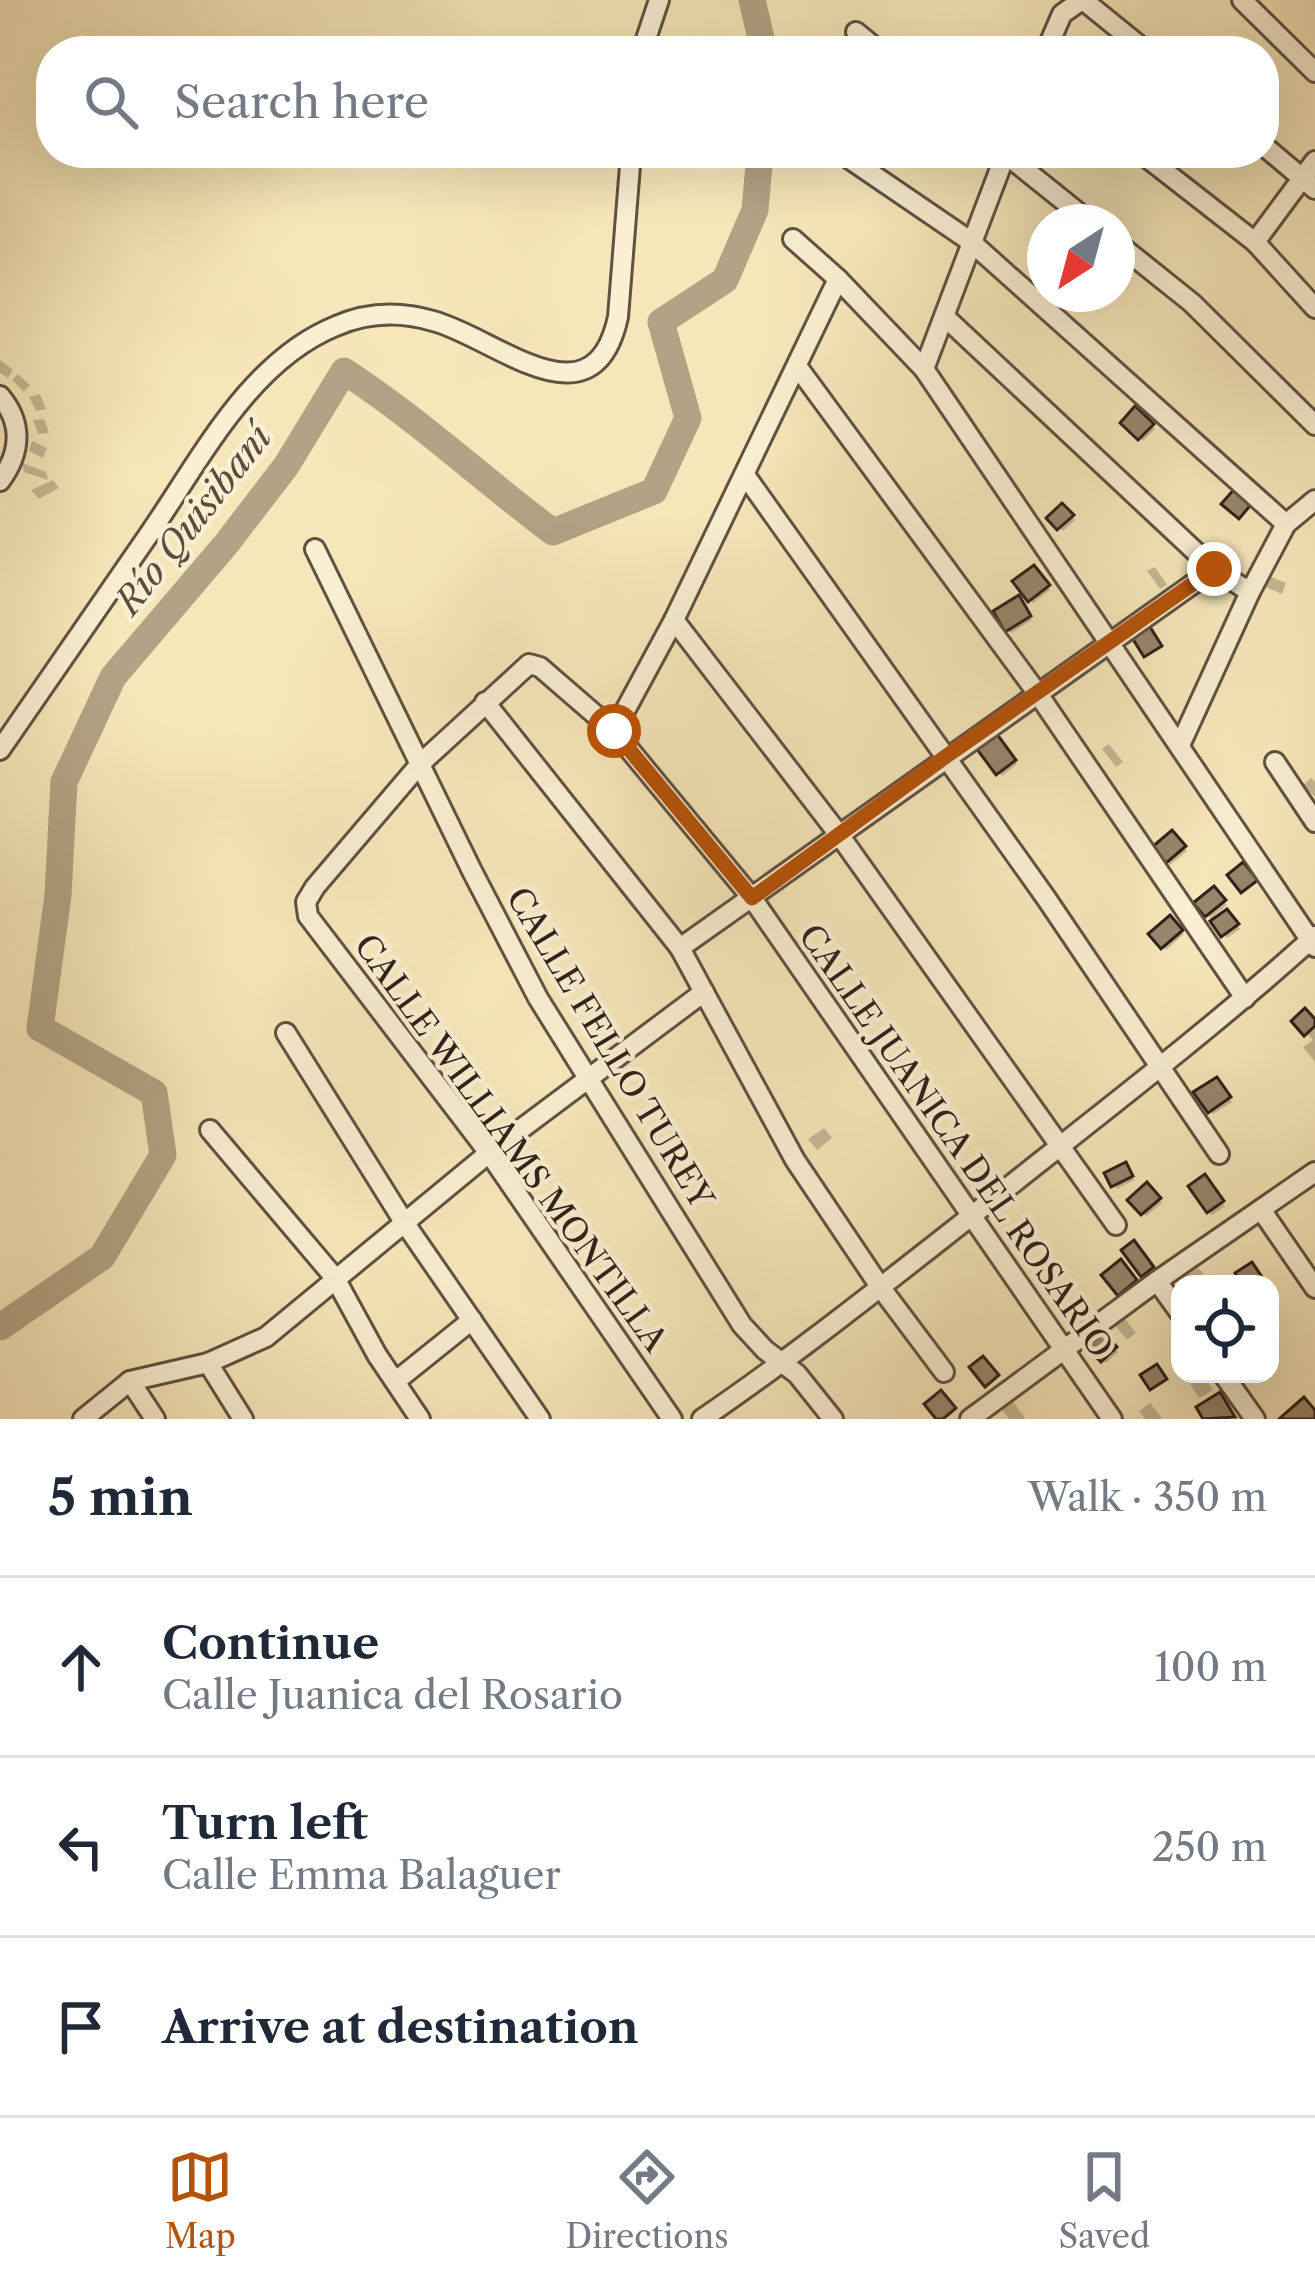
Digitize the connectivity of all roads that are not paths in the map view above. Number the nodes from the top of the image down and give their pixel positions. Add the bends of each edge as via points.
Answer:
1 (659, 0) edge
2 (1082, 0) edge
3 (1242, 0) edge
4 (856, 32) dead end
5 (647, 36) edge
6 (861, 36) edge
7 (1052, 36) edge
8 (1127, 36) edge
9 (1278, 36) edge
10 (1279, 36) edge
11 (1315, 72) edge
12 (1279, 156) edge
13 (630, 168) edge
14 (863, 168) edge
15 (999, 168) edge
16 (1022, 168) edge
17 (1161, 168) edge
18 (1311, 176) edge
19 (1068, 204) edge
20 (793, 239) dead end
21 (970, 242) junction
22 (1255, 242) junction
23 (1135, 257) edge
24 (838, 280) junction
25 (1315, 308) edge
26 (945, 317) junction
27 (796, 366) junction
28 (924, 369) junction
29 (0, 396) edge
30 (1315, 425) edge
31 (745, 475) junction
32 (0, 481) edge
33 (1315, 500) edge
34 (1286, 524) junction
35 (315, 549) dead end
36 (1214, 569) junction
37 (1250, 592) junction
38 (674, 620) junction
39 (1112, 641) junction
40 (1038, 694) junction
41 (485, 702) junction
42 (614, 731) junction
43 (1181, 743) junction
44 (0, 750) edge
45 (945, 757) junction
46 (1275, 762) dead end
47 (420, 764) junction
48 (1315, 823) edge
49 (840, 836) junction
50 (752, 898) junction
51 (1313, 941) edge
52 (680, 949) junction
53 (704, 992) junction
54 (1245, 998) junction
55 (286, 1033) dead end
56 (1159, 1067) junction
57 (590, 1080) junction
58 (210, 1130) dead end
59 (1058, 1147) junction
60 (489, 1153) junction
61 (1219, 1154) dead end
62 (1315, 1172) edge
63 (1262, 1211) junction
64 (970, 1217) junction
65 (404, 1222) junction
66 (1116, 1226) dead end
67 (334, 1279) junction
68 (1157, 1281) junction
69 (881, 1288) junction
70 (1315, 1288) edge
71 (1171, 1300) edge
72 (472, 1320) junction
73 (1061, 1351) junction
74 (208, 1363) junction
75 (784, 1363) junction
76 (944, 1372) dead end
77 (396, 1381) junction
78 (130, 1382) junction
79 (1229, 1383) edge
80 (974, 1418) edge
81 (82, 1419) edge
82 (155, 1419) edge
83 (243, 1419) edge
84 (420, 1419) edge
85 (540, 1419) edge
86 (672, 1419) edge
87 (702, 1419) edge
88 (833, 1419) edge
89 (1112, 1419) edge
90 (1255, 1419) edge

1 - 5 street
2 - 7 street via 1062,14
2 - 8 street
3 - 9 street
4 - 6 street
10 - 11 street
12 - 18 street
13 - 44 street via 618,317 613,340 594,363 570,374 543,371 437,321 396,314 360,316 306,338 244,398
14 - 21 street
15 - 21 street
16 - 19 street
17 - 22 street
18 - 22 street
20 - 24 street
21 - 26 street
21 - 34 street
22 - 25 street
23 - 30 street
24 - 27 street
24 - 28 street
26 - 28 street
26 - 36 street
27 - 31 street
27 - 40 street
28 - 39 street
29 - 32 street via 16,421 16,451
31 - 38 street
31 - 45 street
33 - 34 street
34 - 37 street
35 - 47 street, CALLE FELLO TUREY
36 - 37 street
36 - 39 street
37 - 43 street
38 - 42 street
38 - 49 street
39 - 40 street
39 - 43 street
40 - 45 street
40 - 54 street
41 - 42 street, CALLE JUANICA DEL ROSARIO via 530,664
41 - 47 street
41 - 52 street
42 - 50 street, CALLE JUANICA DEL ROSARIO
43 - 51 street
45 - 49 street
45 - 56 street
46 - 48 street
47 - 57 street, CALLE FELLO TUREY via 538,998
47 - 60 street, CALLE WILLIAMS MONTILLA via 306,902 308,916
49 - 50 street
49 - 59 street
50 - 52 street
50 - 64 street, CALLE JUANICA DEL ROSARIO
51 - 54 street
52 - 53 street
53 - 57 street
53 - 69 street via 795,1160
54 - 56 street
55 - 65 street
56 - 59 street
56 - 61 street
57 - 60 street
57 - 75 street, CALLE FELLO TUREY via 742,1324
58 - 67 street
59 - 64 street
59 - 66 street
60 - 65 street
60 - 86 street, CALLE WILLIAMS MONTILLA
62 - 63 street
63 - 68 street
63 - 70 street
64 - 69 street
64 - 73 street, CALLE JUANICA DEL ROSARIO
65 - 67 street
65 - 72 street
67 - 74 street via 266,1337
67 - 77 street
68 - 71 street
68 - 73 street
69 - 75 street
69 - 76 street
72 - 77 street
72 - 85 street
73 - 80 street
73 - 89 street, CALLE JUANICA DEL ROSARIO
74 - 78 street
74 - 83 street
75 - 87 street
75 - 88 street, CALLE FELLO TUREY
77 - 84 street
78 - 81 street
78 - 82 street
79 - 90 street

